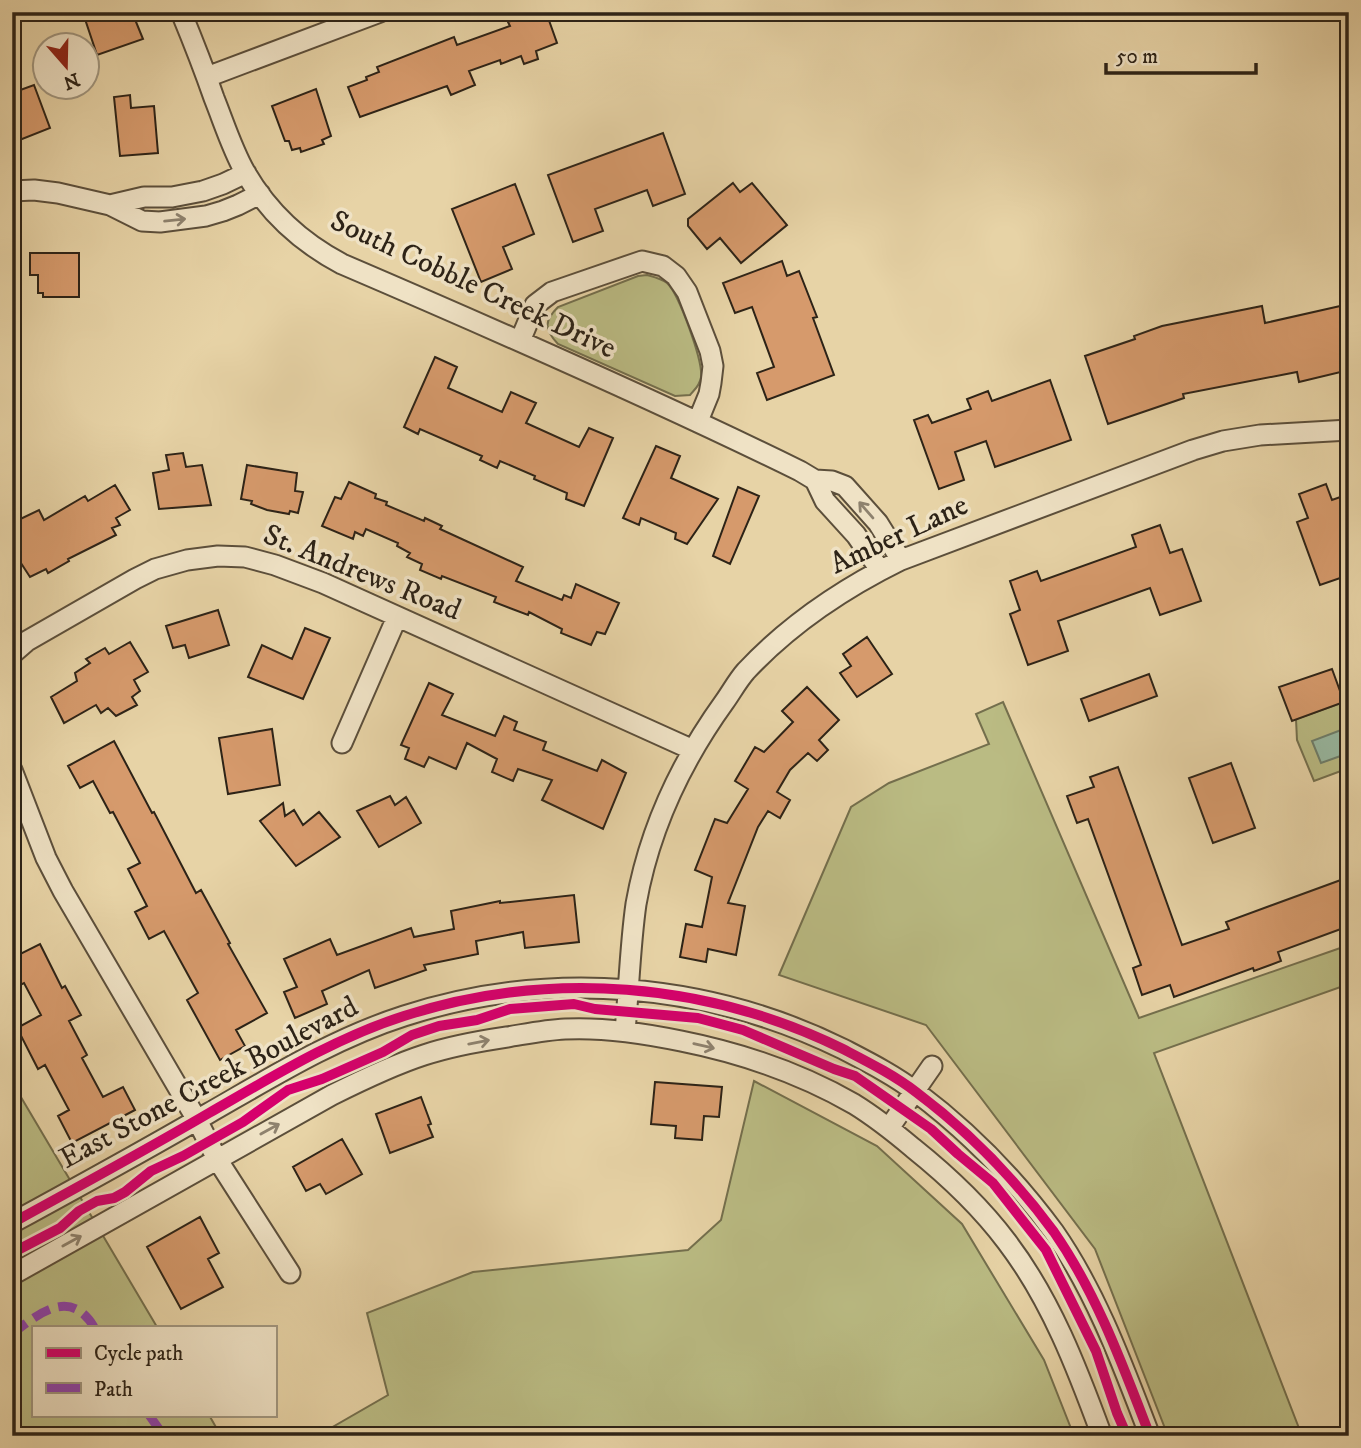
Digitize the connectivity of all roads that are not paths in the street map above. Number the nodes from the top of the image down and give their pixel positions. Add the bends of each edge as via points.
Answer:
1 (181, 12) edge
2 (380, 12) edge
3 (207, 77) junction
4 (246, 173) junction
5 (12, 191) edge
6 (260, 194) junction
7 (110, 205) junction
8 (520, 341) junction
9 (698, 421) junction
10 (1349, 430) edge
11 (816, 480) junction
12 (901, 560) junction
13 (880, 570) junction
14 (397, 617) junction
15 (12, 654) edge
16 (342, 743) dead end
17 (692, 750) junction
18 (12, 770) edge
19 (628, 989) junction
20 (625, 1031) junction
21 (932, 1066) dead end
22 (915, 1091) junction
23 (197, 1121) junction
24 (889, 1128) junction
25 (217, 1159) junction
26 (12, 1223) edge
27 (290, 1273) dead end
28 (12, 1275) edge
29 (1102, 1436) edge
30 (1150, 1436) edge

1 - 3 street, South Cobble Creek Drive
2 - 3 street
3 - 4 street, South Cobble Creek Drive
4 - 6 street, South Cobble Creek Drive
4 - 7 street via 203,191
5 - 7 street via 58,193
7 -> 6 street via 142,221 160,222 215,214
6 - 8 street, South Cobble Creek Drive via 295,233 326,255
8 - 9 street, South Cobble Creek Drive
8 - 9 street via 535,305 552,292 642,261 663,266 687,292 713,366 709,394
9 - 11 street, South Cobble Creek Drive
10 - 12 street, Amber Lane via 1223,441
12 -> 11 street, South Cobble Creek Drive via 878,523 845,486
11 - 13 street via 825,501
12 - 13 street, Amber Lane
13 - 17 street, Amber Lane via 822,605 774,644 744,673
14 - 15 street, St. Andrews Road via 275,565 218,556 155,569 27,641
14 - 16 street
14 - 17 street, St. Andrews Road
17 - 19 street, Amber Lane via 664,805 642,876
18 - 23 street via 46,858
19 - 20 street, Amber Lane
19 - 22 street, East Stone Creek Boulevard via 721,1004 765,1017 815,1035
19 - 23 street, East Stone Creek Boulevard via 519,990 402,1016 296,1064
20 -> 24 street via 760,1061 843,1098
25 -> 20 street via 332,1095 425,1055 549,1030
21 - 22 street
22 - 24 street
22 - 30 street, East Stone Creek Boulevard via 981,1147 1055,1234 1103,1316
23 - 25 street
23 - 26 street, East Stone Creek Boulevard
24 - 29 street via 941,1171 1007,1242 1054,1317
25 - 27 street
28 -> 25 street

